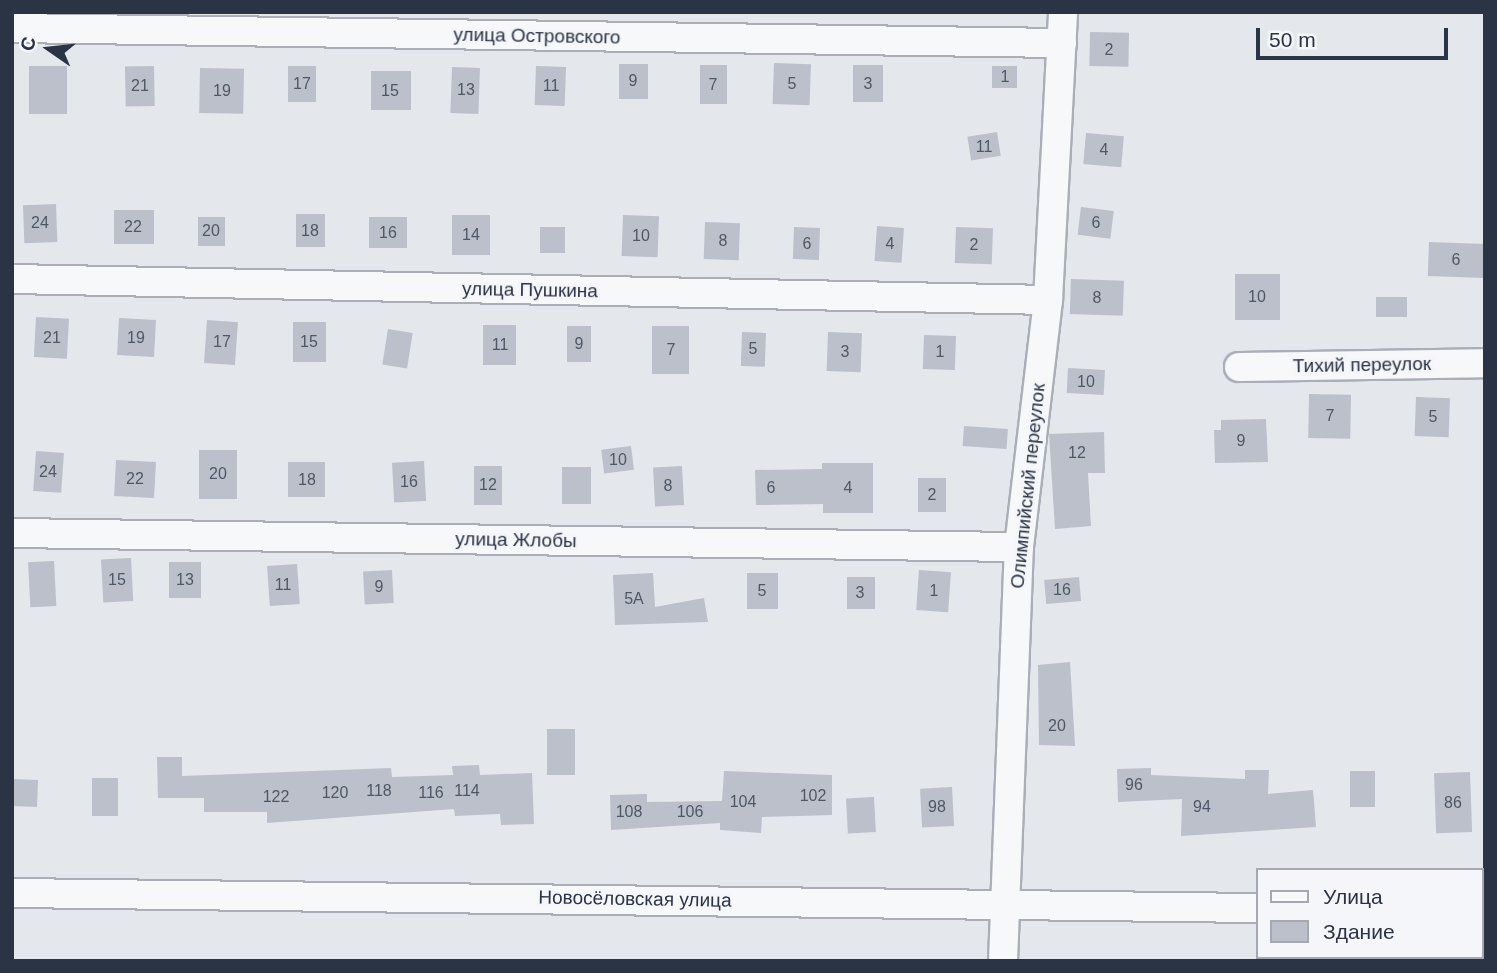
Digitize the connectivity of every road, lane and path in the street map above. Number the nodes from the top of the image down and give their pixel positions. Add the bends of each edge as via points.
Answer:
1 (1063, 12) edge
2 (12, 28) edge
3 (1062, 43) junction
4 (12, 279) edge
5 (1048, 300) junction
6 (1485, 363) edge
7 (1239, 367) dead end
8 (12, 533) edge
9 (1019, 547) junction
10 (12, 893) edge
11 (1002, 904) junction
12 (1256, 908) edge
13 (1003, 961) edge

1 - 3 street, Олимпийский переулок
2 - 3 street, улица Островского
3 - 5 street, Олимпийский переулок
4 - 5 street, улица Пушкина
5 - 9 street, Олимпийский переулок
6 - 7 street, Тихий переулок
8 - 9 street, улица Жлобы
9 - 11 street, Олимпийский переулок
10 - 11 street, Новосёловская улица
11 - 12 street, Новосёловская улица
11 - 13 street, Олимпийский переулок

